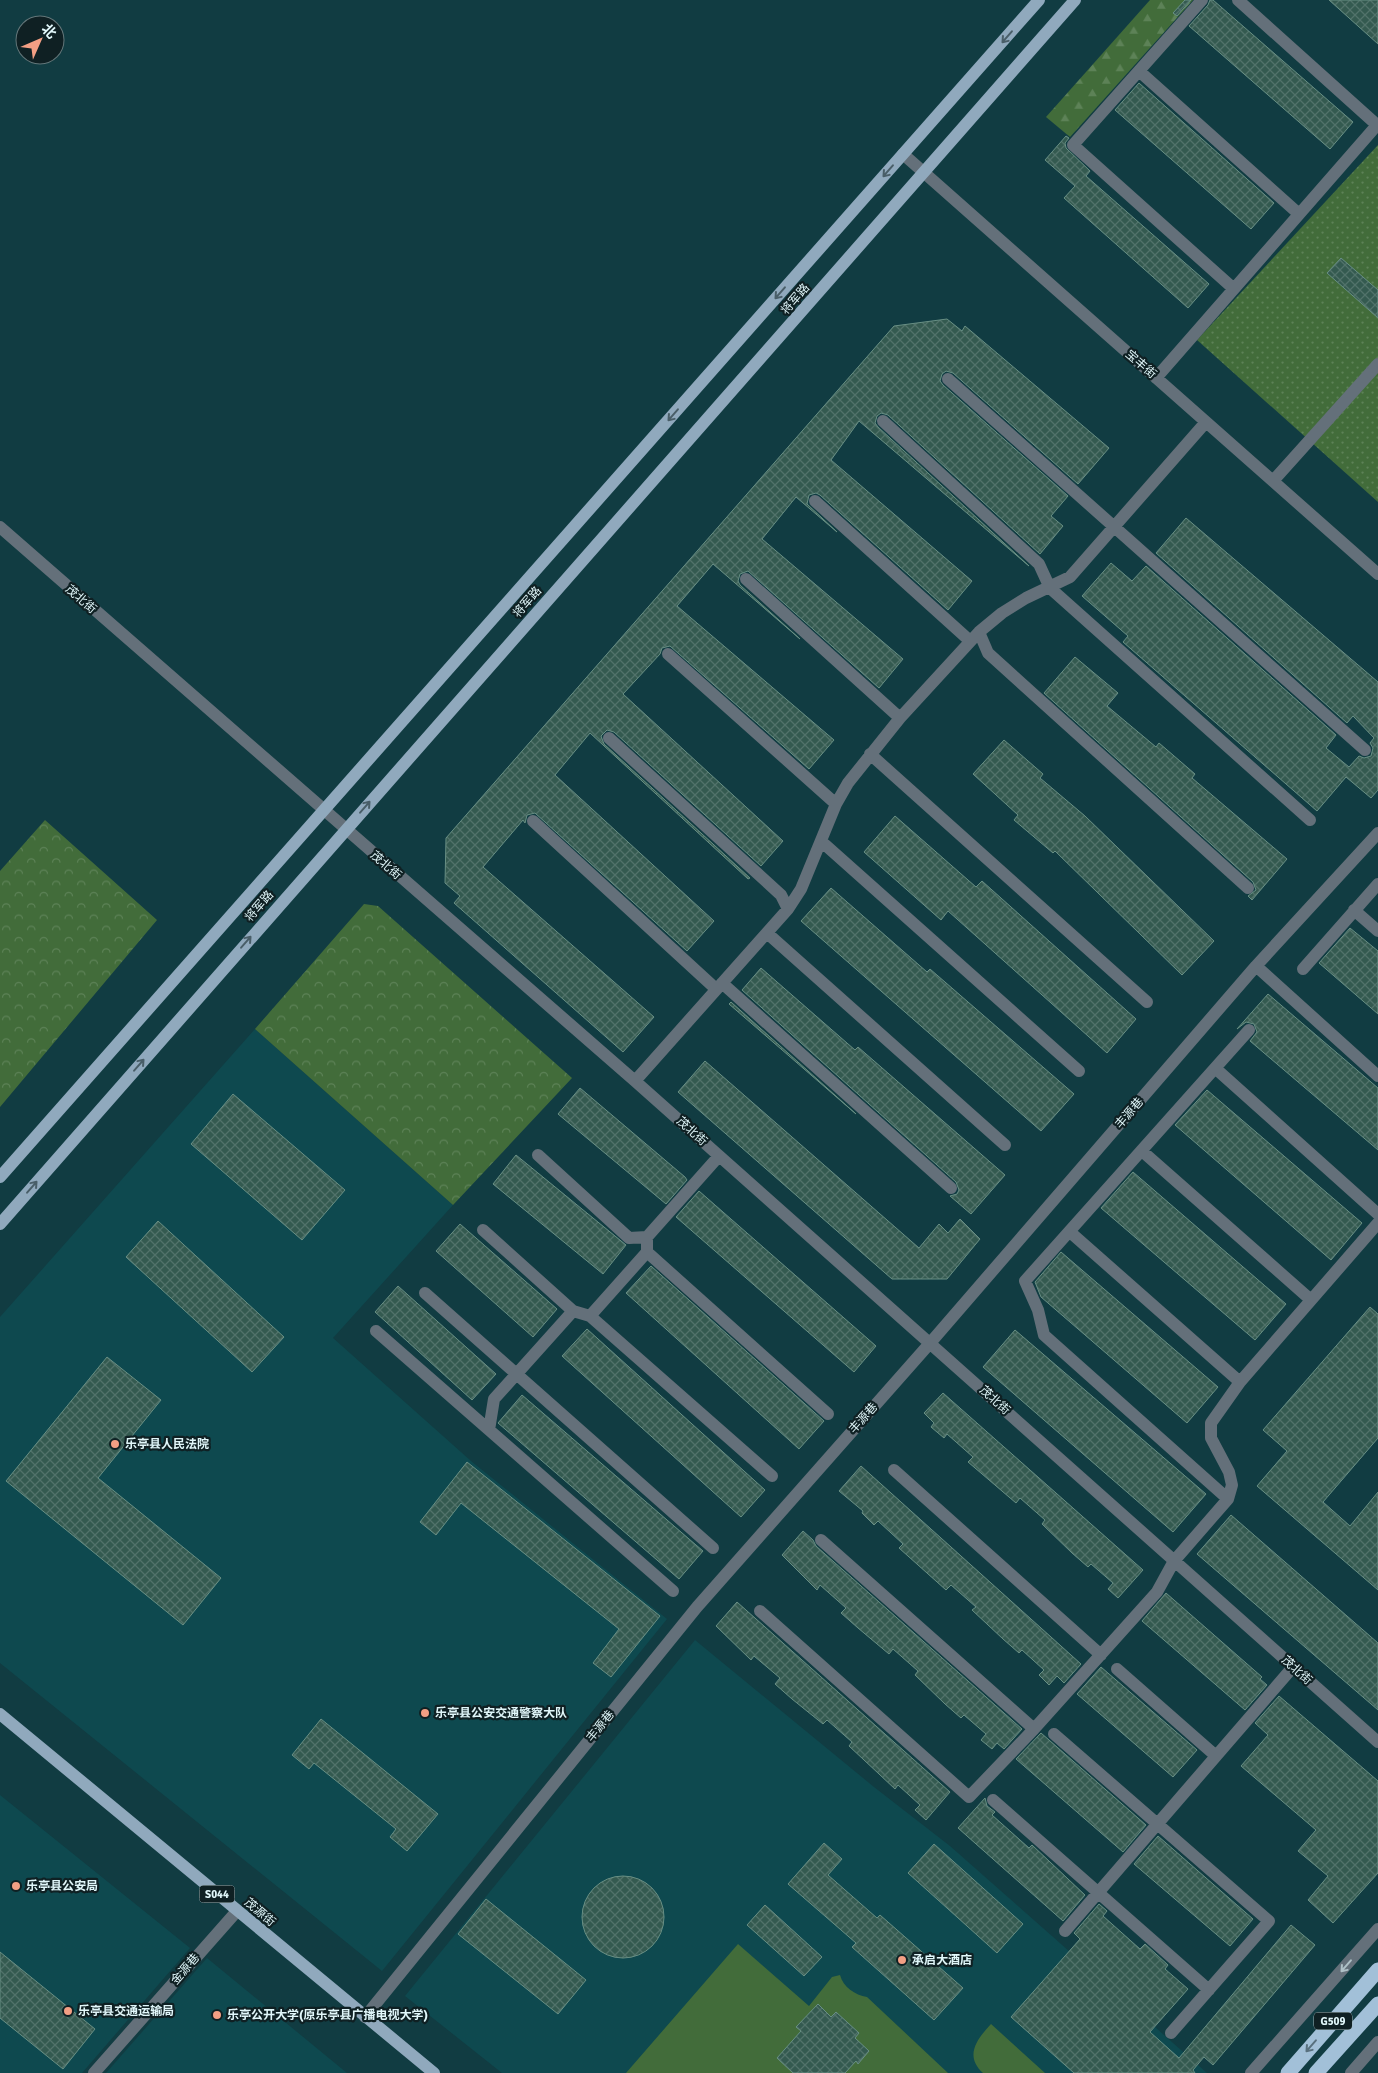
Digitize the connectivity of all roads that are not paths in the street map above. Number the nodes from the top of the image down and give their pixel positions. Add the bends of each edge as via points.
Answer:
1 (1040, 0) edge
2 (1075, 0) edge
3 (1202, 0) edge
4 (1238, 0) edge
5 (1139, 71) junction
6 (1378, 125) edge
7 (903, 154) junction
8 (924, 173) junction
9 (1299, 214) junction
10 (1234, 289) junction
11 (1378, 364) edge
12 (1156, 378) junction
13 (948, 379) dead end
14 (883, 421) dead end
15 (1206, 422) junction
16 (1273, 481) junction
17 (815, 501) dead end
18 (0, 527) edge
19 (1116, 528) junction
20 (1378, 574) edge
21 (746, 579) dead end
22 (1050, 588) junction
23 (974, 636) junction
24 (668, 654) dead end
25 (900, 718) junction
26 (609, 738) dead end
27 (1365, 750) dead end
28 (870, 754) junction
29 (836, 804) junction
30 (323, 811) junction
31 (1310, 820) dead end
32 (532, 822) dead end
33 (345, 829) junction
34 (1378, 833) edge
35 (822, 842) junction
36 (1378, 884) edge
37 (1248, 888) dead end
38 (788, 909) junction
39 (1354, 910) junction
40 (1378, 931) edge
41 (767, 932) junction
42 (1256, 966) junction
43 (1303, 969) dead end
44 (719, 986) junction
45 (1147, 1002) dead end
46 (1249, 1030) dead end
47 (1215, 1068) junction
48 (1079, 1071) dead end
49 (1378, 1076) edge
50 (635, 1081) junction
51 (1005, 1146) dead end
52 (1142, 1151) junction
53 (538, 1156) dead end
54 (719, 1156) junction
55 (0, 1177) edge
56 (951, 1188) dead end
57 (1378, 1214) edge
58 (1378, 1223) edge
59 (0, 1224) edge
60 (484, 1230) dead end
61 (1070, 1232) junction
62 (646, 1237) junction
63 (647, 1252) junction
64 (425, 1293) dead end
65 (1311, 1300) junction
66 (573, 1311) junction
67 (590, 1316) junction
68 (376, 1331) dead end
69 (931, 1342) junction
70 (516, 1374) junction
71 (1240, 1382) junction
72 (828, 1414) dead end
73 (489, 1430) junction
74 (894, 1470) dead end
75 (772, 1476) dead end
76 (1228, 1499) junction
77 (821, 1540) dead end
78 (713, 1548) dead end
79 (1174, 1561) junction
80 (673, 1591) dead end
81 (760, 1611) dead end
82 (1100, 1655) junction
83 (1293, 1667) junction
84 (1117, 1669) dead end
85 (0, 1714) edge
86 (1034, 1729) junction
87 (1054, 1734) dead end
88 (1378, 1742) edge
89 (1216, 1756) junction
90 (993, 1800) dead end
91 (1158, 1823) junction
92 (1098, 1893) junction
93 (237, 1911) junction
94 (1378, 1929) edge
95 (1065, 1931) dead end
96 (1378, 1970) edge
97 (1209, 1990) junction
98 (1378, 2004) edge
99 (365, 2017) junction
100 (1171, 2033) dead end
101 (1378, 2042) edge
102 (94, 2073) edge
103 (434, 2073) edge
104 (1251, 2073) edge
105 (1288, 2073) edge
106 (1316, 2073) edge
107 (1351, 2073) edge

1 -> 7 main road, 将军路
2 - 8 main road, 将军路
3 - 5 street
4 - 6 street
5 - 9 street
5 - 10 street via 1073,145
6 - 9 street
7 - 8 street, 宝丰街
7 -> 30 main road, 将军路
8 - 12 street, 宝丰街
33 -> 8 main road, 将军路
9 - 10 street
10 - 12 street
11 - 16 street
12 - 15 street, 宝丰街
13 - 19 street
14 - 22 street via 1039,564
15 - 16 street, 宝丰街
15 - 19 street
16 - 20 street, 宝丰街
17 - 23 street
18 - 30 street, 茂北街
19 - 22 street via 1070,578
19 - 27 street
21 - 25 street
22 - 23 street via 1010,608
22 - 31 street
23 - 25 street
23 - 37 street via 988,653
24 - 29 street
25 - 28 street
26 - 38 street via 781,895
28 - 29 street
28 - 45 street
29 - 35 street
30 - 33 street, 茂北街
30 - 55 main road, 将军路
32 - 44 street
33 - 50 street, 茂北街
59 -> 33 main road, 将军路
34 - 42 street, 丰源巷
35 - 38 street via 801,889
35 - 48 street
36 - 39 street
38 - 41 street
39 - 40 street
39 - 43 street
41 - 44 street
41 - 51 street
42 - 49 street
42 - 69 street, 丰源巷
44 - 50 street
44 - 56 street
46 - 47 street
47 - 52 street
47 - 57 street
50 - 54 street, 茂北街
52 - 61 street
52 - 65 street
53 - 62 street via 629,1238
54 - 62 street
54 - 69 street, 茂北街
58 - 65 street
60 - 66 street
61 - 71 street
61 - 76 street via 1025,1281 1038,1310 1044,1335
62 - 63 street
63 - 67 street
63 - 72 street
64 - 70 street
65 - 71 street
66 - 67 street
66 - 70 street
67 - 75 street
68 - 73 street
69 - 79 street, 茂北街
69 - 99 street, 丰源巷 via 697,1607
70 - 73 street via 494,1400
70 - 78 street
71 - 76 street via 1211,1423 1211,1438 1229,1472 1232,1485
73 - 80 street
74 - 82 street
76 - 79 street
77 - 86 street
79 - 82 street via 1157,1592
79 - 83 street, 茂北街
81 - 86 street via 969,1797
82 - 86 street
83 - 88 street, 茂北街
83 - 89 street
84 - 89 street
85 - 93 main road, 茂源街 / S044
87 - 91 street
89 - 91 street
90 - 92 street
91 - 92 street
91 - 97 street via 1269,1921
92 - 95 street
92 - 97 street
93 - 99 main road, 茂源街 / S044
93 - 102 street, 金源巷
94 -> 104 street
96 -> 105 highway, G509
97 - 100 street
98 - 106 highway, G509
99 - 103 main road, 茂源街 / S044
101 - 107 street

